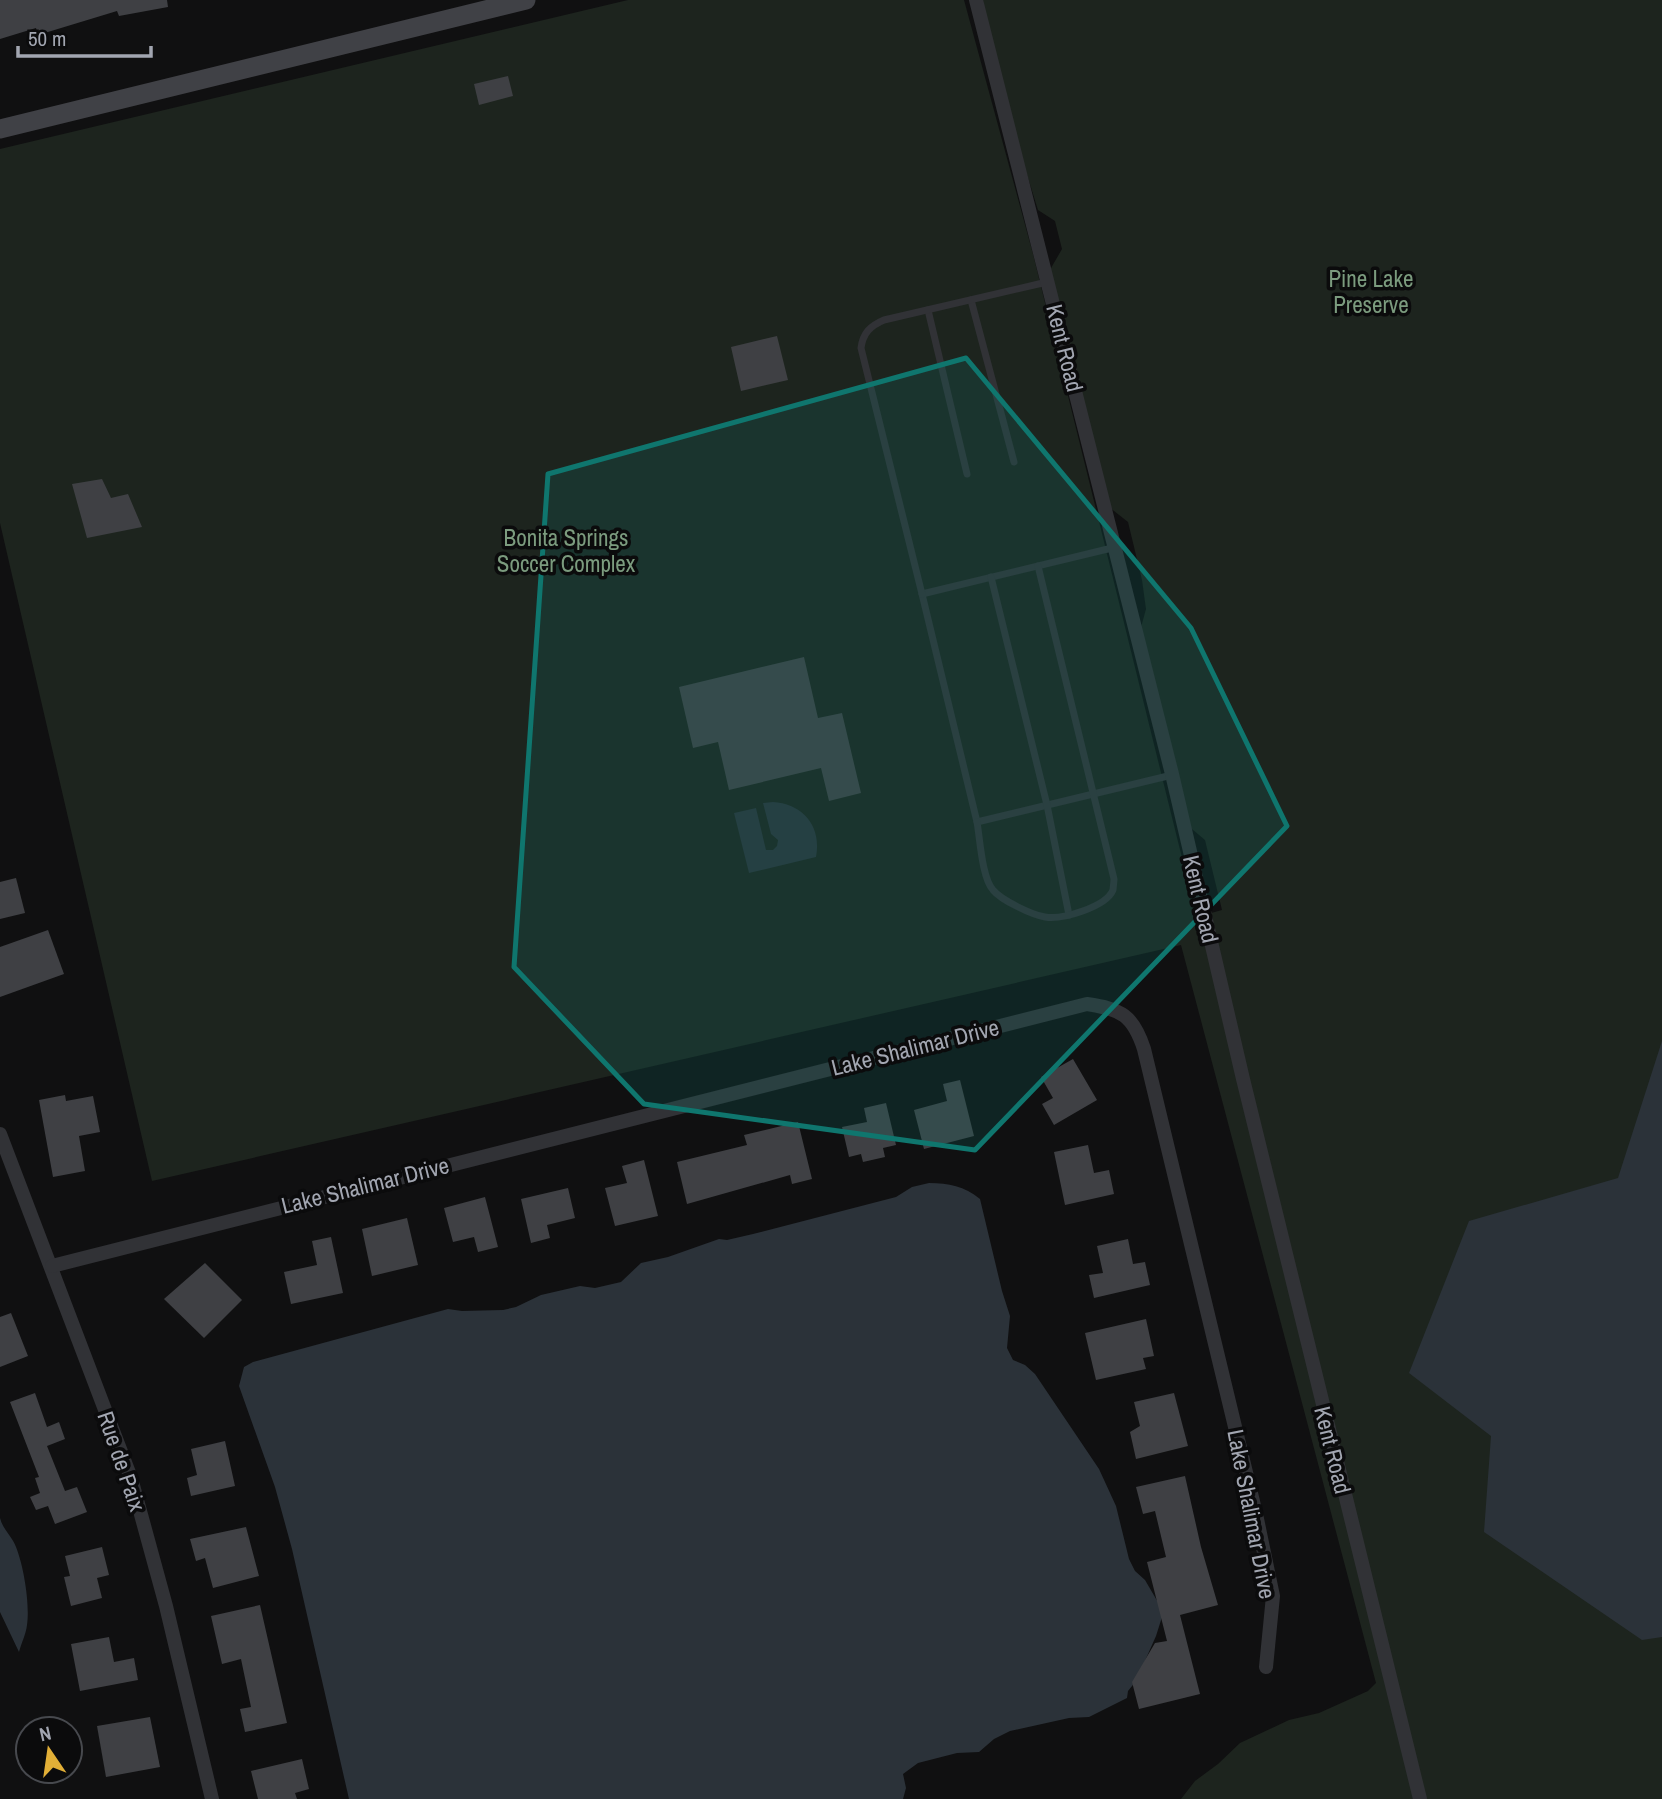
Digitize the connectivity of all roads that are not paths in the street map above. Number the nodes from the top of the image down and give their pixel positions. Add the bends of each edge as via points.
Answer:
1 (976, 0) edge
2 (517, 1) edge
3 (0, 130) edge
4 (1048, 282) junction
5 (971, 300) junction
6 (928, 310) junction
7 (1014, 462) dead end
8 (967, 474) dead end
9 (1116, 547) junction
10 (1038, 566) junction
11 (991, 577) junction
12 (922, 594) junction
13 (1172, 774) junction
14 (1093, 794) junction
15 (1046, 805) junction
16 (977, 822) junction
17 (1069, 915) junction
18 (0, 1134) edge
19 (52, 1266) junction
20 (1266, 1667) dead end
21 (212, 1799) edge
22 (1420, 1799) edge

1 - 4 street, Kent Road
2 - 3 street
4 - 5 lane
4 - 9 street, Kent Road
5 - 6 lane
5 - 7 lane
6 - 8 lane
6 - 12 lane via 876,323 865,333 861,348
9 - 10 lane
9 - 13 street, Kent Road
10 - 11 lane
10 - 14 lane
11 - 12 lane
11 - 15 lane
12 - 16 lane
13 - 14 lane
13 - 22 street, Kent Road
14 - 15 lane
14 - 17 lane via 1113,890 1091,908
15 - 16 lane
15 - 17 lane
16 - 17 lane via 991,888 1000,897 1046,917
18 - 19 street, Rue de Paix
19 - 20 street, Lake Shalimar Drive via 979,1030 1087,1004 1106,1007 1124,1013 1138,1029 1144,1049 1273,1596
19 - 21 street, Rue de Paix via 134,1490

